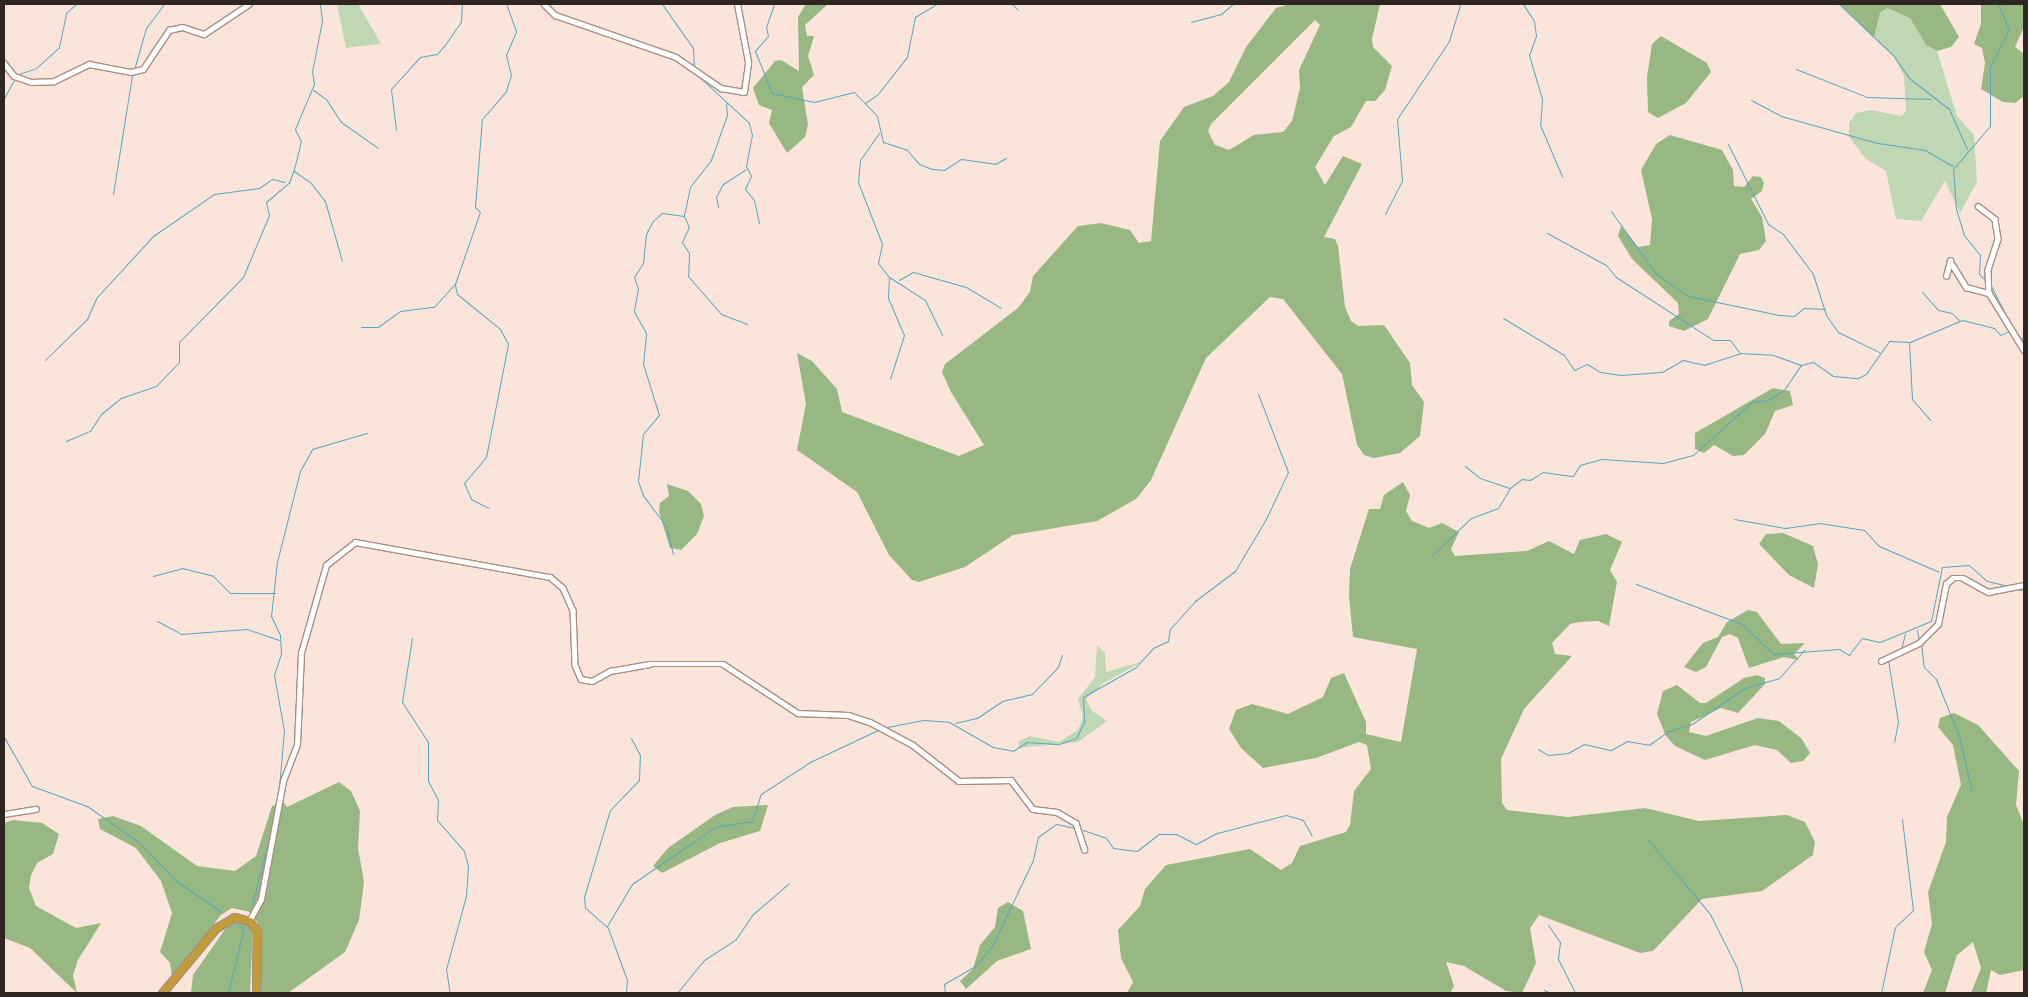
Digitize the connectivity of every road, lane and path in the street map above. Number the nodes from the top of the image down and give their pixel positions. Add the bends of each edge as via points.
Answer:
1 (249, 4) edge
2 (544, 4) edge
3 (737, 4) edge
4 (4, 63) edge
5 (1978, 206) dead end
6 (1946, 276) dead end
7 (1989, 293) junction
8 (2024, 350) edge
9 (2024, 585) edge
10 (1881, 661) dead end
11 (36, 809) dead end
12 (4, 814) edge
13 (1085, 850) dead end
14 (249, 921) junction
15 (162, 993) edge
16 (256, 993) edge

1 - 4 street via 204,34 182,27 169,30 144,69 131,72 89,64 54,81 31,82 14,76
2 - 3 street via 555,14 676,57 722,88 744,92 748,62
5 - 7 street via 1995,219 1998,239 1988,270
6 - 7 street via 1950,261 1966,287
7 - 8 street
9 - 10 street via 1988,592 1963,578 1953,578 1946,584 1938,624 1919,643
11 - 12 street
13 - 14 street via 1076,822 1058,812 1033,809 1011,780 962,782 913,745 870,722 798,713 723,664 649,664 610,671 592,681 581,679 575,665 574,610 563,588 550,577 355,542 326,565 301,653 297,745 284,781 261,899
14 - 15 highway via 234,917 223,922
14 - 16 highway via 258,937

